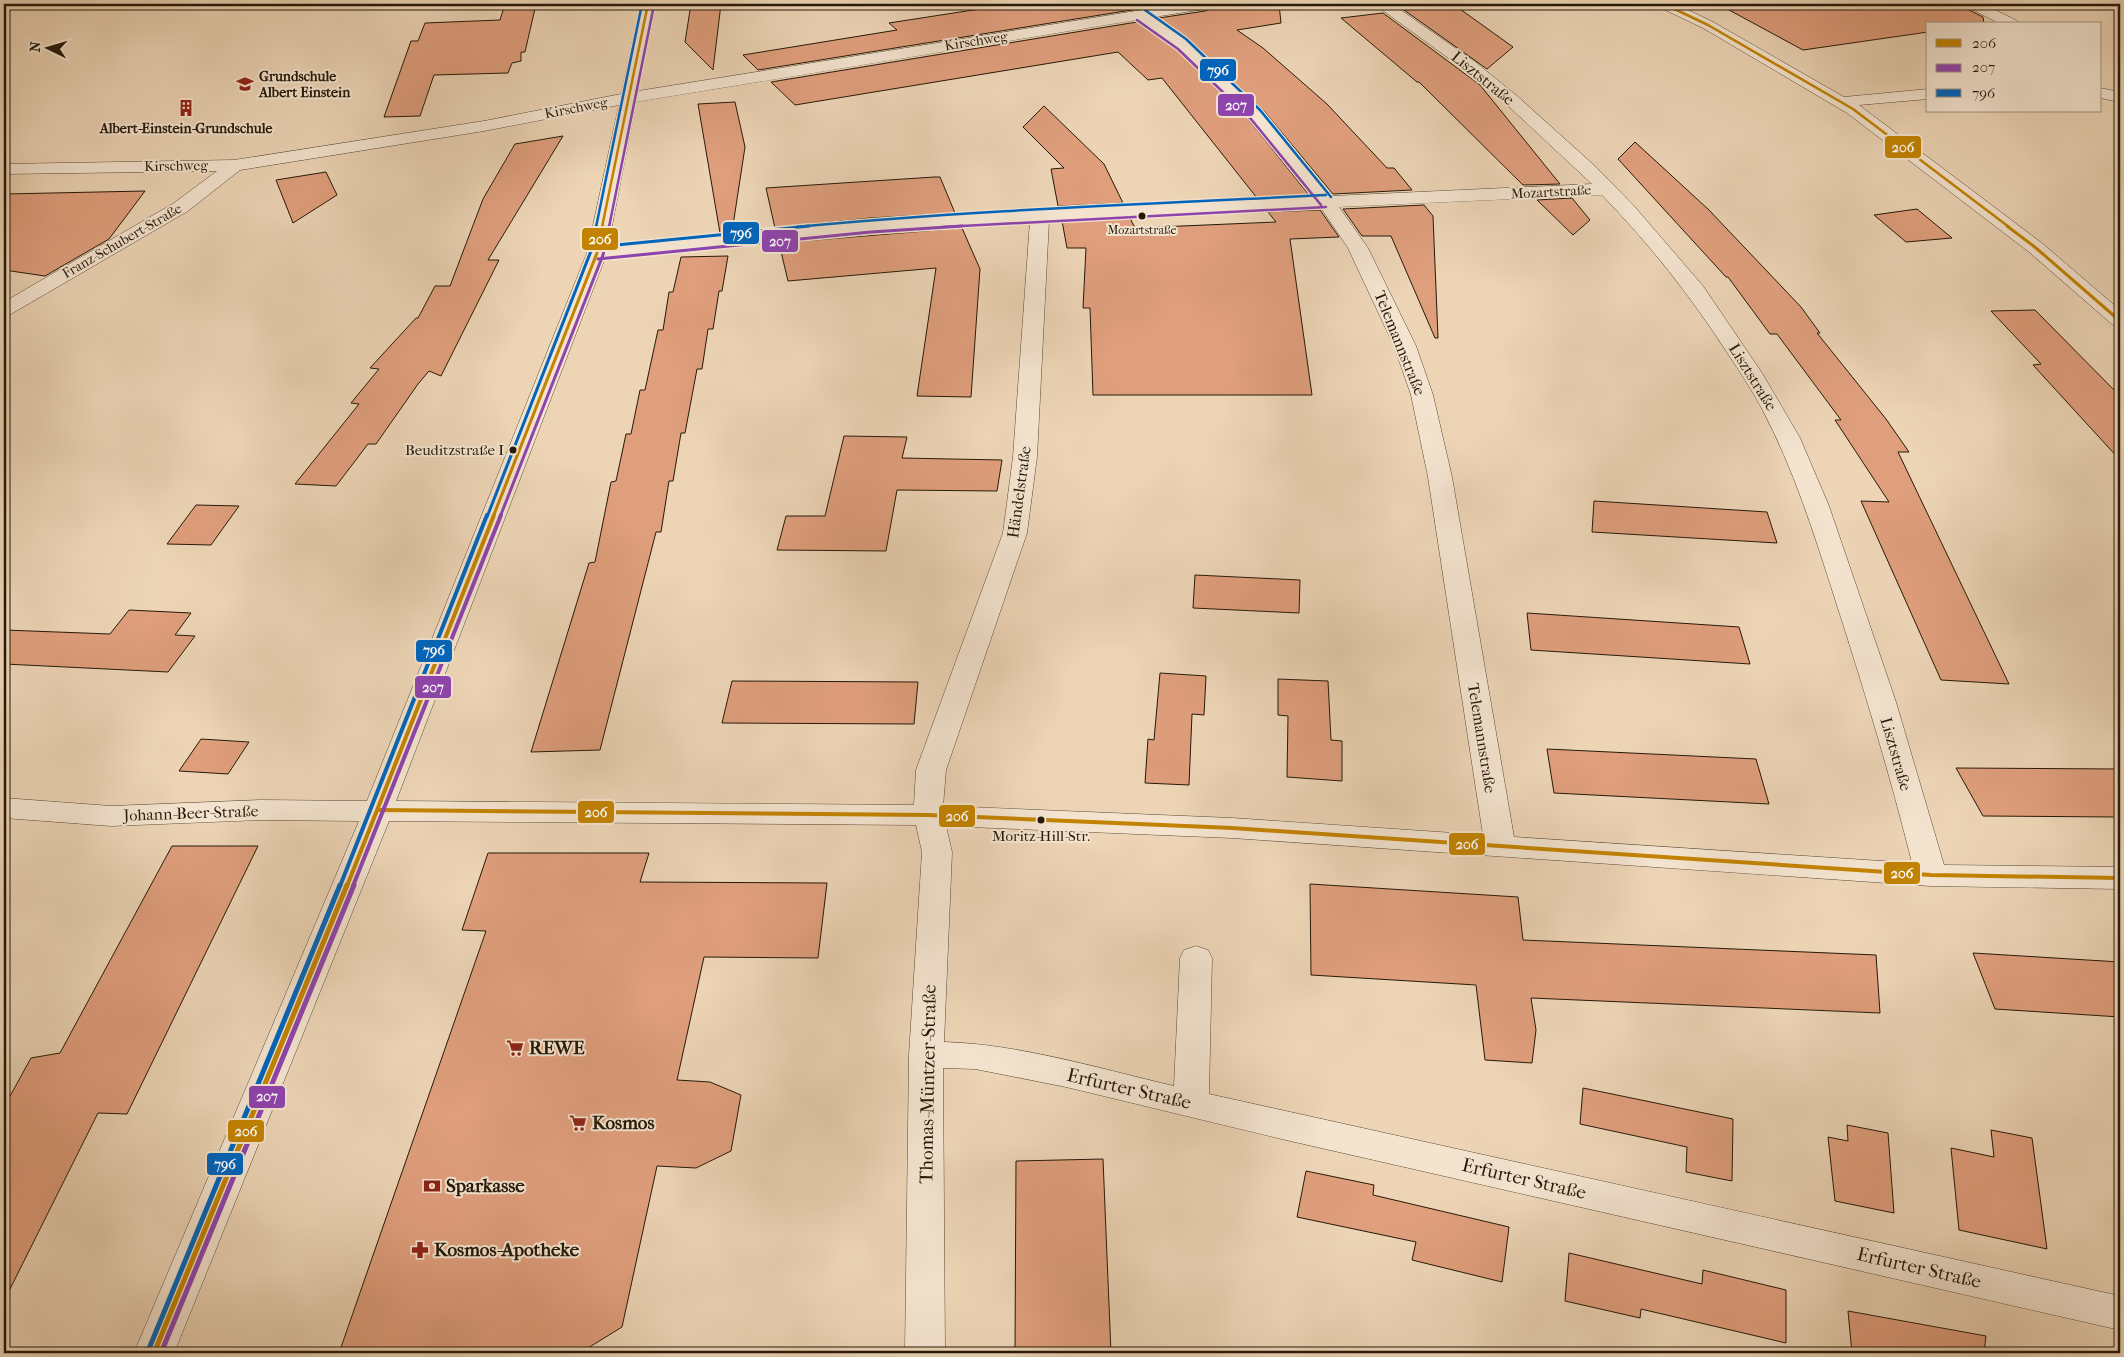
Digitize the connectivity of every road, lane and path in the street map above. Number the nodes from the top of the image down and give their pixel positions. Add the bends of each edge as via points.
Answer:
1 (648, 4) edge
2 (1205, 4) edge
3 (1382, 4) edge
4 (1664, 4) edge
5 (1973, 4) edge
6 (1073, 9) dead end
7 (1141, 14) junction
8 (1093, 22) junction
9 (2008, 22) edge
10 (2102, 93) edge
11 (1926, 94) edge
12 (2120, 97) edge
13 (628, 98) junction
14 (1842, 102) junction
15 (234, 165) junction
16 (4, 169) edge
17 (1606, 189) junction
18 (1326, 201) junction
19 (1040, 215) junction
20 (597, 253) junction
21 (4, 310) edge
22 (2120, 321) edge
23 (4, 808) edge
24 (378, 810) junction
25 (929, 815) junction
26 (1500, 847) junction
27 (1931, 875) junction
28 (2120, 878) edge
29 (1196, 958) dead end
30 (926, 1055) junction
31 (1191, 1104) junction
32 (2120, 1313) edge
33 (154, 1353) edge
34 (925, 1353) edge

1 - 13 street
2 - 7 street, Kirschweg
3 - 17 street, Lisztstraße via 1480,74 1546,130
4 - 14 street via 1708,25
5 - 9 street
6 - 8 street
7 - 8 street, Kirschweg
7 - 18 street, Telemannstraße via 1182,44 1256,115
8 - 13 street, Kirschweg
10 - 12 street
11 - 14 street
13 - 15 street, Kirschweg via 484,126
13 - 20 street
14 - 22 street via 2036,248
15 - 16 street, Kirschweg
15 - 21 street, Franz-Schubert-Straße via 181,207
17 - 18 street, Mozartstraße
17 - 27 street, Lisztstraße via 1697,292 1777,415 1815,499 1867,655
18 - 19 street, Mozartstraße
18 - 26 street, Telemannstraße via 1358,248 1375,281 1405,346 1422,395 1440,477
19 - 20 street, Mozartstraße via 870,226
19 - 25 street, Händelstraße via 1026,457 1015,533 931,770
20 - 24 street
23 - 24 street, Johann-Beer-Straße via 111,816 260,810
24 - 25 street, Johann-Beer-Straße
24 - 33 street
25 - 26 street, Johann-Beer-Straße via 1232,828
25 - 30 street, Thomas-Müntzer-Straße via 937,852
26 - 27 street, Johann-Beer-Straße
27 - 28 street, Johann-Beer-Straße
29 - 31 street
30 - 31 street, Erfurter Straße via 975,1056
30 - 34 street, Thomas-Müntzer-Straße
31 - 32 street, Erfurter Straße

